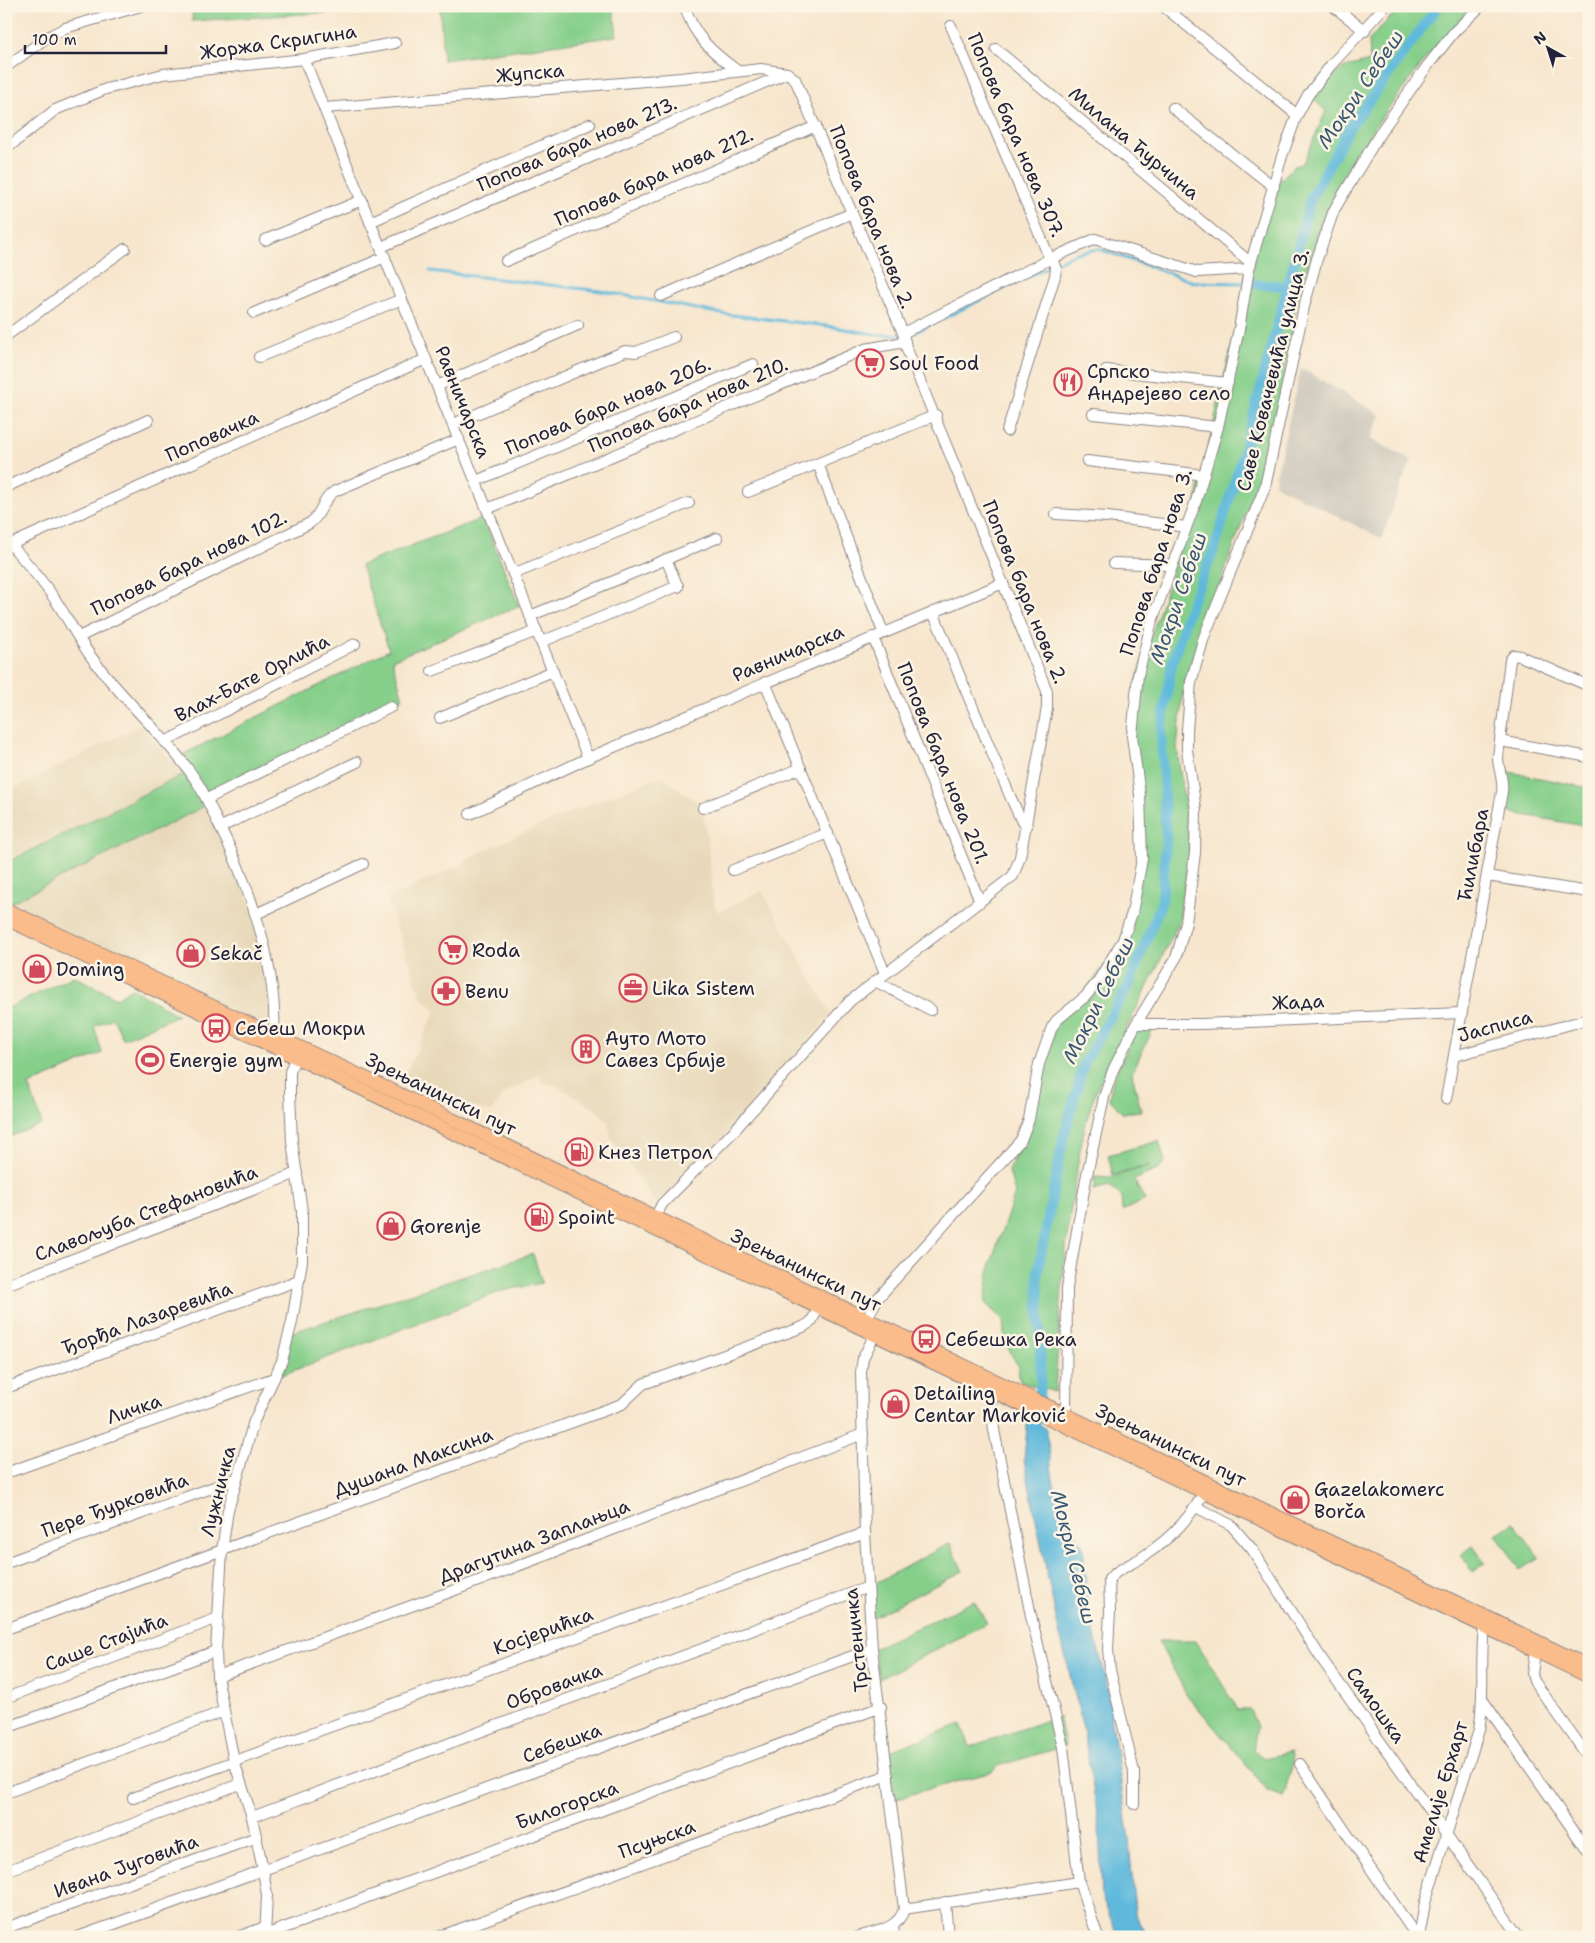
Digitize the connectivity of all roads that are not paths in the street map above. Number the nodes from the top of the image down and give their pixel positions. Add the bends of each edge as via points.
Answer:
1 (141, 6) edge
2 (685, 6) edge
3 (1163, 6) edge
4 (1333, 6) edge
5 (1385, 6) edge
6 (1481, 6) edge
7 (951, 26) dead end
8 (1365, 31) junction
9 (395, 43) dead end
10 (996, 49) dead end
11 (304, 59) junction
12 (6, 67) edge
13 (738, 71) junction
14 (787, 73) junction
15 (324, 108) junction
16 (1173, 108) dead end
17 (1297, 115) junction
18 (590, 124) dead end
19 (816, 126) junction
20 (6, 149) edge
21 (1274, 187) junction
22 (362, 200) junction
23 (852, 213) junction
24 (370, 222) junction
25 (265, 240) dead end
26 (125, 249) dead end
27 (383, 252) junction
28 (506, 261) dead end
29 (1052, 262) junction
30 (1250, 266) junction
31 (662, 296) dead end
32 (402, 299) junction
33 (254, 313) dead end
34 (578, 325) dead end
35 (6, 336) edge
36 (674, 337) dead end
37 (904, 337) junction
38 (259, 357) dead end
39 (426, 359) junction
40 (753, 364) dead end
41 (1106, 370) dead end
42 (1228, 384) junction
43 (437, 386) junction
44 (1093, 414) dead end
45 (936, 415) junction
46 (148, 420) dead end
47 (453, 424) junction
48 (1218, 427) junction
49 (1007, 431) dead end
50 (458, 439) junction
51 (1087, 461) dead end
52 (818, 464) junction
53 (1204, 475) junction
54 (476, 481) junction
55 (6, 488) edge
56 (748, 492) dead end
57 (689, 503) dead end
58 (487, 509) junction
59 (1056, 514) dead end
60 (1186, 527) junction
61 (717, 538) dead end
62 (8, 543) edge
63 (666, 559) junction
64 (1114, 563) dead end
65 (1172, 565) junction
66 (514, 574) junction
67 (1003, 583) junction
68 (933, 612) junction
69 (530, 616) junction
70 (537, 631) junction
71 (878, 634) junction
72 (79, 637) junction
73 (541, 642) junction
74 (355, 644) dead end
75 (432, 670) dead end
76 (553, 671) junction
77 (765, 682) junction
78 (1589, 686) edge
79 (391, 708) dead end
80 (440, 718) dead end
81 (1500, 741) junction
82 (165, 742) junction
83 (1589, 757) edge
84 (588, 758) junction
85 (357, 762) dead end
86 (801, 768) junction
87 (207, 799) junction
88 (703, 808) dead end
89 (470, 814) dead end
90 (1027, 826) junction
91 (221, 827) junction
92 (828, 833) junction
93 (363, 864) dead end
94 (733, 870) dead end
95 (1487, 876) junction
96 (1589, 892) edge
97 (980, 902) junction
98 (6, 909) edge
99 (256, 914) junction
100 (6, 919) edge
101 (885, 973) junction
102 (874, 981) junction
103 (931, 1010) dead end
104 (1461, 1013) junction
105 (1589, 1019) edge
106 (1136, 1024) junction
107 (274, 1036) junction
108 (1454, 1056) junction
109 (295, 1058) junction
110 (1446, 1099) dead end
111 (297, 1173) junction
112 (652, 1223) junction
113 (299, 1280) junction
114 (6, 1285) edge
115 (818, 1309) junction
116 (866, 1320) junction
117 (874, 1336) junction
118 (274, 1378) junction
119 (6, 1388) edge
120 (997, 1388) junction
121 (1048, 1412) junction
122 (1066, 1416) junction
123 (863, 1434) junction
124 (6, 1473) edge
125 (236, 1479) junction
126 (1202, 1494) junction
127 (1196, 1507) junction
128 (865, 1533) junction
129 (222, 1551) junction
130 (6, 1563) edge
131 (868, 1587) junction
132 (218, 1618) junction
133 (1484, 1627) junction
134 (6, 1629) edge
135 (872, 1649) junction
136 (216, 1651) junction
137 (1535, 1652) junction
138 (1589, 1666) edge
139 (217, 1676) junction
140 (1589, 1677) edge
141 (6, 1698) edge
142 (1481, 1699) junction
143 (881, 1707) junction
144 (224, 1711) junction
145 (6, 1728) edge
146 (1589, 1758) edge
147 (234, 1761) junction
148 (1300, 1764) dead end
149 (888, 1775) junction
150 (240, 1784) junction
151 (6, 1793) edge
152 (133, 1798) dead end
153 (1134, 1804) dead end
154 (252, 1817) junction
155 (1446, 1833) junction
156 (258, 1837) junction
157 (1589, 1853) edge
158 (263, 1870) junction
159 (6, 1871) edge
160 (1080, 1882) junction
161 (945, 1902) junction
162 (904, 1909) junction
163 (893, 1925) junction
164 (6, 1928) edge
165 (265, 1933) edge
166 (78, 1937) edge
167 (238, 1937) edge
168 (438, 1937) edge
169 (857, 1937) edge
170 (894, 1937) edge
171 (948, 1937) edge
172 (1098, 1937) edge
173 (1419, 1937) edge
174 (1519, 1937) edge

1 - 12 street via 65,28
2 - 13 street via 688,19 704,43
3 - 17 street
4 - 8 street
5 - 8 street, Попова бара нова 3.
6 - 106 street, Саве Ковачевића улица 3. via 1450,37 1382,130 1334,210 1316,259 1265,487 1204,637 1191,682 1187,750 1196,810 1196,844 1182,943 1171,970
7 - 29 street, Попова бара нова 307.
8 - 17 street, Попова бара нова 3. via 1319,80
9 - 11 street, Жоржа Скригина
10 - 30 street, Милана Ћурчина
11 - 15 street, Равничарска
11 - 20 street, Жоржа Скригина via 164,74 106,88 55,110
13 - 14 street via 761,69
13 - 15 street, Жупска
14 - 19 street, Попова бара нова 2. via 795,79
14 - 27 street, Попова бара нова 213.
15 - 22 street, Равничарска
16 - 21 street
17 - 21 street, Попова бара нова 3.
18 - 24 street
19 - 23 street, Попова бара нова 2.
19 - 28 street, Попова бара нова 212.
21 - 30 street, Попова бара нова 3.
22 - 24 street, Равничарска
22 - 25 street
23 - 31 street
23 - 37 street, Попова бара нова 2.
24 - 27 street, Равничарска
26 - 35 street
27 - 32 street, Равничарска
27 - 33 street, Попова бара нова 213.
29 - 30 street via 1095,239 1197,272
29 - 37 street
29 - 49 street
30 - 42 street, Попова бара нова 3.
32 - 38 street
32 - 39 street, Равничарска
34 - 43 street
36 - 47 street via 636,352 625,352
37 - 45 street, Попова бара нова 2.
37 - 58 street, Попова бара нова 210. via 865,349
39 - 43 street, Равничарска
39 - 62 street, Поповачка
40 - 54 street, Попова бара нова 206.
41 - 42 street
42 - 48 street, Попова бара нова 3.
43 - 47 street, Равничарска
44 - 48 street
45 - 52 street
45 - 67 street, Попова бара нова 2.
46 - 55 street
47 - 50 street, Равничарска
48 - 53 street, Попова бара нова 3.
50 - 54 street, Равничарска
50 - 72 street, Попова бара нова 102. via 348,485 327,496 314,520
51 - 53 street
52 - 56 street
52 - 71 street, Попова бара нова 201.
53 - 60 street, Попова бара нова 3.
54 - 58 street, Равничарска
57 - 66 street
58 - 66 street, Равничарска
59 - 60 street via 1108,516
60 - 65 street, Попова бара нова 3.
61 - 63 street
62 - 72 street via 41,580
63 - 69 street
63 - 73 street via 678,587
64 - 65 street
65 - 116 street, Попова бара нова 3. via 1143,653 1134,700 1132,736 1140,794 1142,860 1123,940 1086,996 1052,1027 1039,1064 1029,1119 1021,1140 878,1298
66 - 69 street, Равничарска
67 - 68 street, Равничарска
67 - 90 street, Попова бара нова 2. via 1048,698
68 - 71 street, Равничарска
68 - 90 street via 1010,796
69 - 70 street, Равничарска
70 - 73 street, Равничарска
70 - 75 street
71 - 77 street, Равничарска
71 - 97 street, Попова бара нова 201.
72 - 82 street via 98,667
73 - 76 street, Равничарска
74 - 82 street, Влах-Бате Орлића
76 - 80 street
76 - 84 street, Равничарска
77 - 84 street, Равничарска
77 - 86 street
78 - 81 street, Ћилибара via 1514,655 1510,660
79 - 87 street
81 - 83 street
81 - 95 street, Ћилибара via 1498,769 1503,784
82 - 87 street via 190,771
84 - 89 street, Равничарска
85 - 91 street
86 - 88 street
86 - 92 street
87 - 91 street
90 - 97 street, Попова бара нова 2. via 1017,872
91 - 99 street
92 - 94 street
92 - 101 street
93 - 99 street
95 - 96 street
95 - 104 street, Ћилибара
97 - 101 street, Попова бара нова 2.
98 - 107 main road, Зрењанински пут
99 - 107 street via 271,989
100 - 109 main road, Зрењанински пут
101 - 102 street, Попова бара нова 2.
102 - 103 street
102 - 112 street, Попова бара нова 2. via 841,1010 732,1134 662,1204
104 - 106 street, Жада
104 - 108 street, Ћилибара
105 - 108 street, Јасписа
106 - 122 street, Саве Ковачевића улица 3. via 1109,1082 1083,1195 1067,1288
107 - 112 main road, Зрењанински пут
108 - 110 street, Јасписа
109 - 111 street, Лужничка via 290,1072 290,1094
109 - 112 main road, Зрењанински пут
111 - 113 street, Лужничка via 303,1236
111 - 114 street, Славољуба Стефановића
112 - 115 main road, Зрењанински пут
112 - 116 main road, Зрењанински пут
113 - 118 street, Лужничка via 290,1333
113 - 119 street, Ђорђа Лазаревића
115 - 117 main road, Зрењанински пут
115 - 129 street, Душана Максина via 811,1322 803,1327 643,1384 622,1404
116 - 120 main road, Зрењанински пут
117 - 120 main road, Зрењанински пут
117 - 123 street, Трстеничка via 862,1363
118 - 124 street, Личка
118 - 125 street, Лужничка via 254,1422
120 - 121 main road, Зрењанински пут
120 - 160 street via 990,1406 994,1430 1031,1616 1063,1747
121 - 122 main road, Зрењанински пут
121 - 126 main road, Зрењанински пут
122 - 138 main road, Зрењанински пут
123 - 128 street, Трстеничка
123 - 139 street, Драгутина Заплањца via 447,1593
125 - 129 street, Лужничка
125 - 130 street, Пере Ђурковића
126 - 127 street, Зрењанински пут
126 - 133 main road, Зрењанински пут
127 - 153 street, Зрењанински пут via 1154,1549 1109,1579 1110,1670 1134,1772
127 - 155 street, Самошка via 1238,1531 1321,1658
128 - 131 street, Трстеничка
128 - 147 street, Косјерићка
129 - 132 street, Лужничка
129 - 134 street, Душана Максина
131 - 135 street, Трстеничка
131 - 154 street, Обровачка
132 - 136 street, Лужничка
132 - 141 street, Саше Стајића
133 - 137 main road, Зрењанински пут
133 - 142 street, Амелије Ерхарт via 1480,1656
135 - 143 street, Трстеничка
135 - 158 street, Себешка
136 - 139 street, Лужничка
136 - 145 street
137 - 140 main road, Зрењанински пут
137 - 146 street via 1532,1665 1534,1681
139 - 144 street, Лужничка
142 - 155 street, Амелије Ерхарт via 1479,1730
142 - 157 street
143 - 149 street, Трстеничка
143 - 165 street, Билогорска
144 - 147 street, Лужничка
144 - 151 street
147 - 150 street, Лужничка
147 - 152 street, Косјерићка
148 - 173 street
149 - 162 street, Трстеничка
149 - 168 street, Псуњска
150 - 154 street, Лужничка
150 - 159 street
154 - 156 street, Лужничка
155 - 173 street, Амелије Ерхарт via 1425,1903
155 - 174 street, Самошка
156 - 158 street, Лужничка
156 - 164 street, Ивана Југовића
158 - 165 street, Лужничка via 267,1895
158 - 166 street, Себешка
160 - 161 street
160 - 172 street
161 - 162 street
161 - 171 street
162 - 163 street
163 - 169 street
163 - 170 street
165 - 167 street, Билогорска

